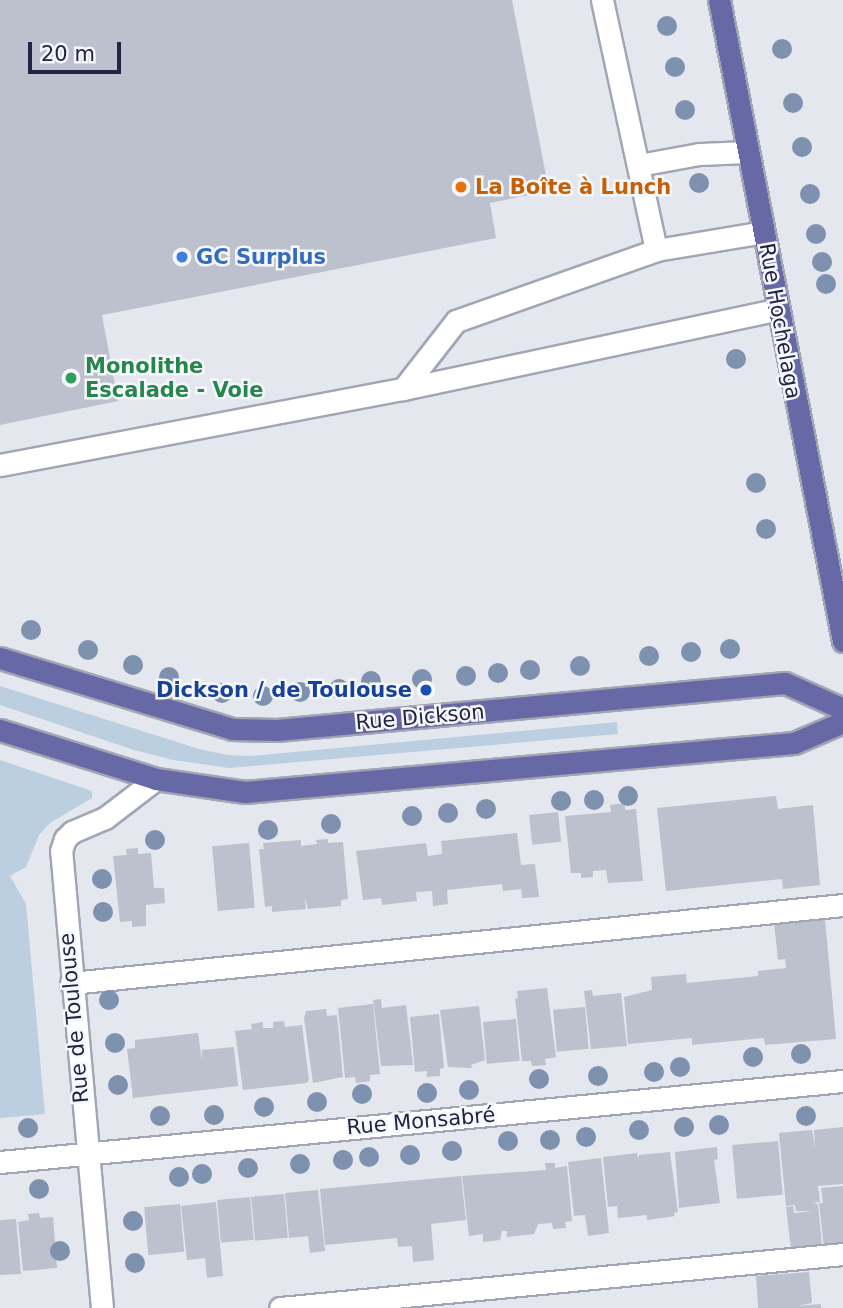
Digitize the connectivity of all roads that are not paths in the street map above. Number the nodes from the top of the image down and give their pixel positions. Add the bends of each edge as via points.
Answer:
1 (602, 0) edge
2 (719, 0) edge
3 (748, 152) junction
4 (639, 165) junction
5 (764, 232) junction
6 (656, 250) junction
7 (778, 309) junction
8 (403, 389) junction
9 (0, 465) edge
10 (843, 641) edge
11 (0, 658) edge
12 (843, 709) edge
13 (843, 722) edge
14 (0, 730) edge
15 (156, 779) junction
16 (843, 905) edge
17 (71, 983) junction
18 (843, 1081) edge
19 (87, 1153) junction
20 (0, 1162) edge
21 (843, 1254) edge
22 (102, 1308) edge
23 (280, 1308) edge

1 - 4 street
2 - 3 main road, Rue Hochelaga
3 - 4 street
3 - 5 main road, Rue Hochelaga
4 - 6 street
5 - 6 street
5 - 7 main road, Rue Hochelaga
6 - 8 street via 456,321
7 - 8 street
7 - 10 main road, Rue Hochelaga
8 - 9 street
11 - 12 main road, Rue Dickson via 232,729 277,730 785,683
13 - 15 main road via 794,743 290,790 221,790
14 - 15 main road
15 - 17 street, Rue de Toulouse via 105,818 65,839 60,867
16 - 17 street
17 - 19 street, Rue de Toulouse
18 - 19 street, Rue Monsabré
19 - 20 street, Rue Monsabré
19 - 22 street, Rue de Toulouse
21 - 23 street

